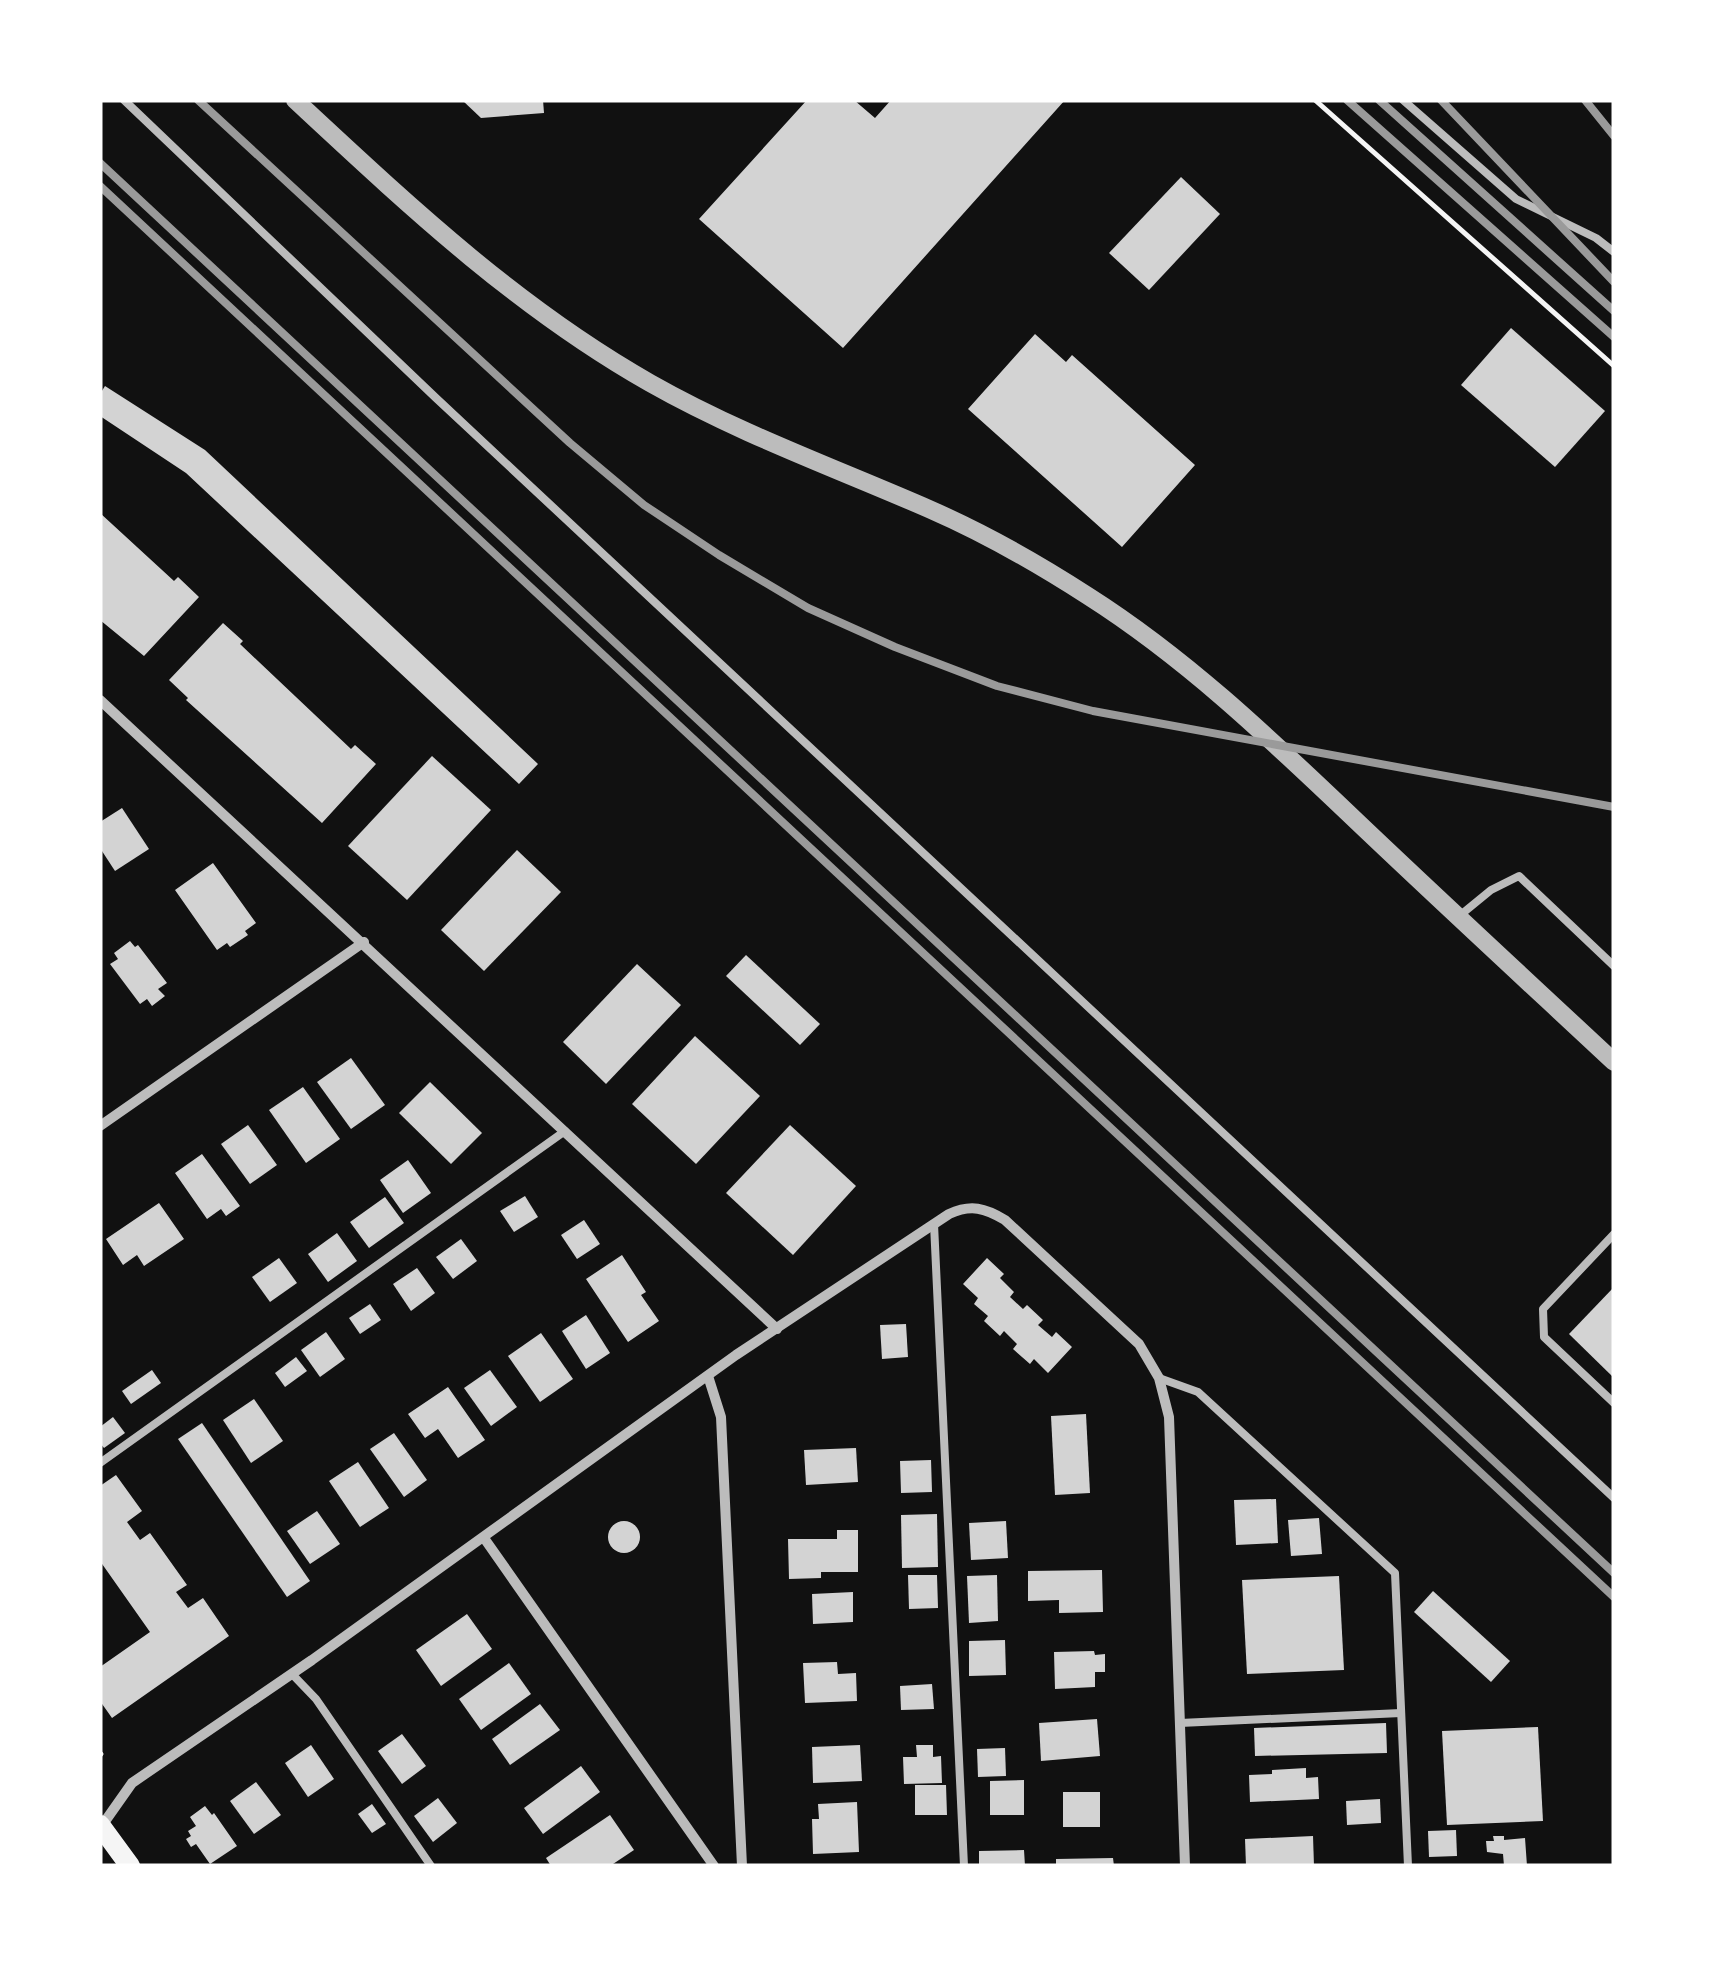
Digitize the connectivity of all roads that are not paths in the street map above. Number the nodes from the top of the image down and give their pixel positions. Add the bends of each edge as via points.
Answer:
1 (124, 100) edge
2 (295, 100) edge
3 (1403, 100) edge
4 (1614, 252) edge
5 (100, 700) edge
6 (1458, 917) junction
7 (364, 942) junction
8 (1614, 966) edge
9 (1614, 1062) edge
10 (100, 1126) edge
11 (565, 1132) junction
12 (934, 1224) junction
13 (1614, 1234) edge
14 (777, 1329) junction
15 (708, 1376) junction
16 (1159, 1378) junction
17 (1614, 1403) edge
18 (100, 1463) edge
19 (1614, 1498) edge
20 (484, 1538) junction
21 (292, 1674) junction
22 (1401, 1712) junction
23 (1180, 1723) junction
24 (100, 1827) edge
25 (130, 1866) edge
26 (431, 1866) edge
27 (714, 1866) edge
28 (742, 1866) edge
29 (964, 1866) edge
30 (1185, 1866) edge
31 (1408, 1866) edge

1 - 19 lane
2 - 6 street via 537,312 649,382 995,542 1134,627 1236,707
3 - 4 lane via 1516,199
5 - 7 street
6 - 8 lane via 1518,876
6 - 9 street
7 - 10 street
7 - 11 street
11 - 14 street
11 - 18 lane
12 - 14 street
12 - 16 street via 966,1206 1006,1220 1138,1344
12 - 29 lane
13 - 17 lane via 1543,1309 1544,1337
14 - 15 street
15 - 20 street
15 - 28 street via 721,1417
16 - 22 lane via 1198,1392 1395,1573
16 - 23 street via 1169,1417
20 - 21 street
20 - 27 street
21 - 24 street via 132,1783
21 - 26 lane
22 - 23 lane
22 - 31 lane
23 - 30 street
24 - 25 main road

